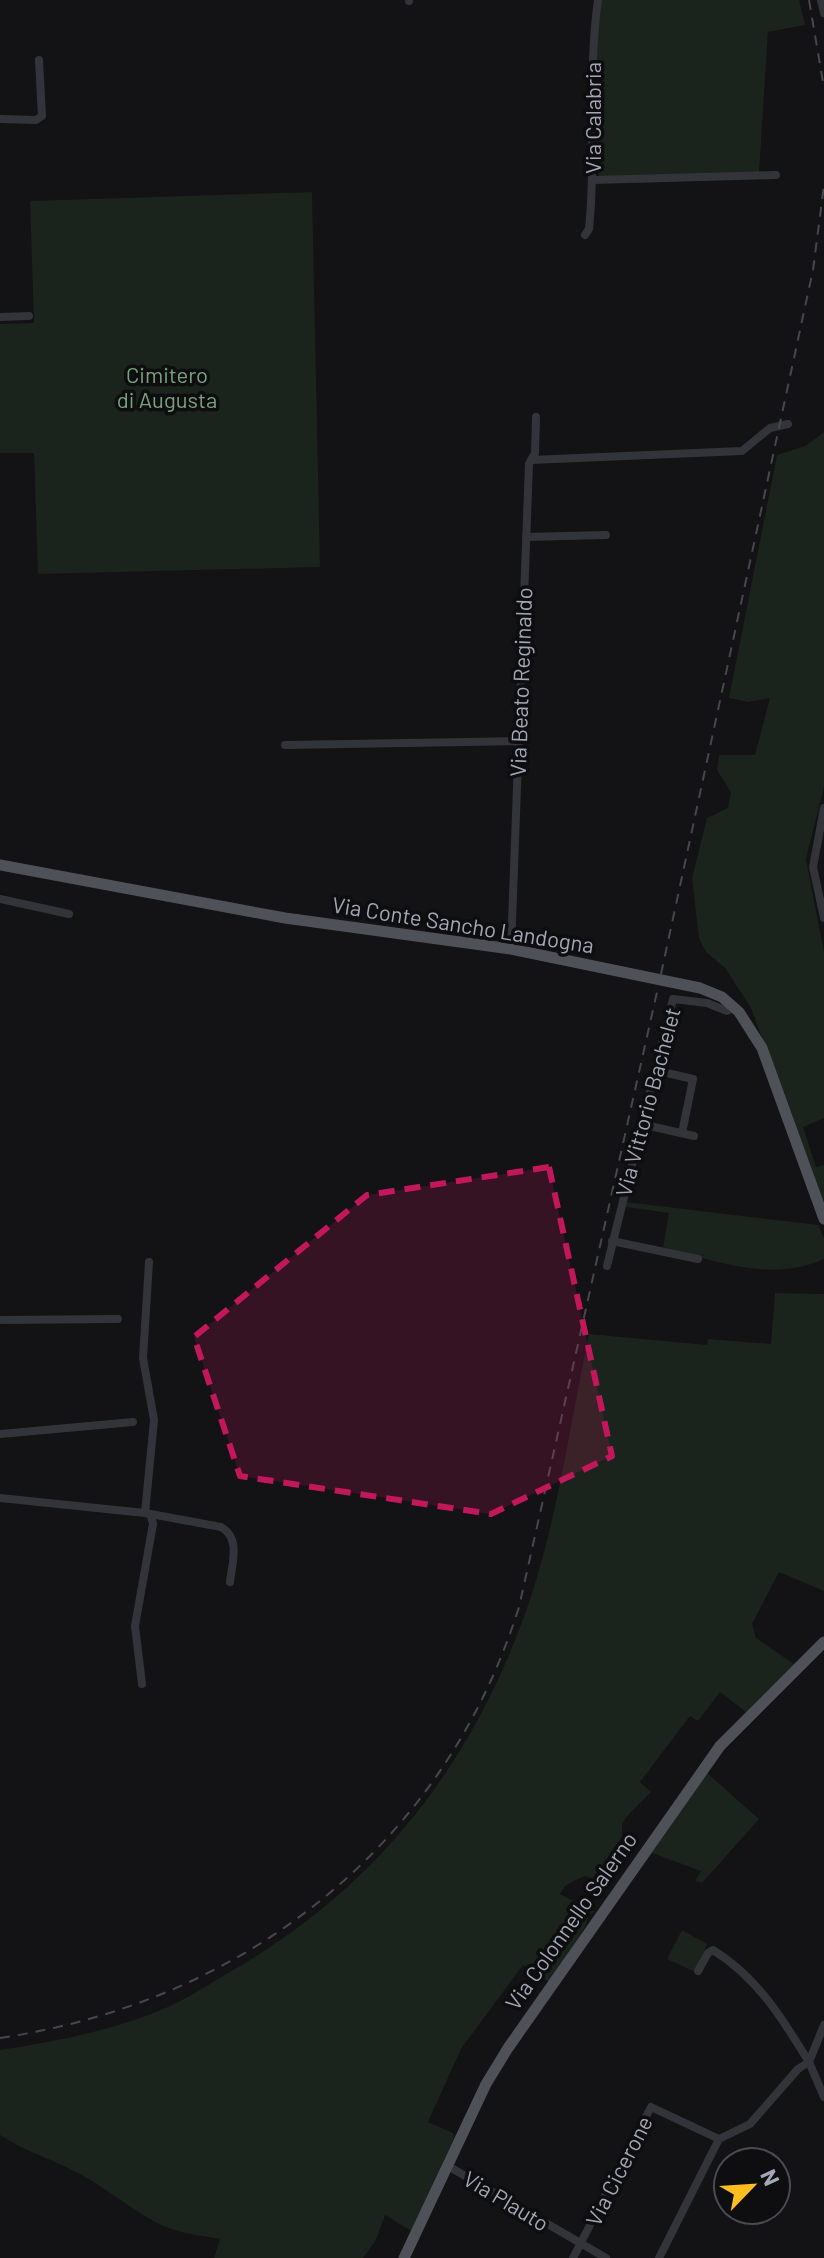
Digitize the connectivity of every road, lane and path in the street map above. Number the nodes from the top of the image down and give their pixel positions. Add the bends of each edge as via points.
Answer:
1 (598, 0) edge
2 (821, 0) edge
3 (824, 13) edge
4 (39, 60) dead end
5 (0, 119) edge
6 (776, 175) dead end
7 (594, 180) junction
8 (585, 235) dead end
9 (29, 316) dead end
10 (0, 317) edge
11 (536, 417) dead end
12 (788, 424) dead end
13 (531, 460) junction
14 (606, 535) dead end
15 (526, 537) junction
16 (520, 741) junction
17 (285, 745) dead end
18 (824, 808) edge
19 (0, 865) edge
20 (822, 894) edge
21 (0, 899) edge
22 (69, 914) dead end
23 (824, 918) edge
24 (511, 949) junction
25 (735, 1007) junction
26 (654, 1070) junction
27 (641, 1124) junction
28 (682, 1133) junction
29 (694, 1136) dead end
30 (824, 1219) edge
31 (612, 1241) junction
32 (698, 1259) dead end
33 (149, 1262) dead end
34 (607, 1266) dead end
35 (118, 1319) dead end
36 (0, 1320) edge
37 (133, 1422) dead end
38 (0, 1434) edge
39 (0, 1498) edge
40 (148, 1515) junction
41 (230, 1582) dead end
42 (824, 1642) edge
43 (142, 1684) dead end
44 (698, 1971) dead end
45 (824, 2025) edge
46 (809, 2062) junction
47 (824, 2097) edge
48 (719, 2139) junction
49 (448, 2166) junction
50 (580, 2245) junction
51 (404, 2258) edge
52 (573, 2258) edge
53 (606, 2258) edge
54 (659, 2258) edge

1 - 7 street, Via Calabria via 593,38
2 - 3 street
4 - 5 street via 42,116
6 - 7 street
7 - 8 street, Via Calabria
9 - 10 street
11 - 13 street, Via Beato Reginaldo
12 - 13 street via 770,428 742,451
13 - 15 street, Via Beato Reginaldo
14 - 15 street
15 - 16 street, Via Beato Reginaldo
16 - 17 street
16 - 24 street, Via Beato Reginaldo
18 - 20 street via 813,852
19 - 24 main road, Via Conte Sancho Landogna via 285,918
20 - 23 street
21 - 22 street
24 - 25 main road, Via Conte Sancho Landogna via 700,988
25 - 26 street, Via Vittorio Bachelet via 727,1011 673,999
25 - 30 main road, Via Conte Sancho Landogna via 762,1048
26 - 27 street, Via Vittorio Bachelet
26 - 28 street via 693,1079
27 - 28 street
27 - 31 street, Via Vittorio Bachelet
28 - 29 street
31 - 32 street
31 - 34 street, Via Vittorio Bachelet
33 - 40 street via 143,1358 154,1420
35 - 36 street
37 - 38 street
39 - 40 street
40 - 41 street via 228,1530 235,1545
40 - 43 street via 153,1524 135,1626
42 - 49 main road, Via Colonnello Salerno via 720,1746 668,1818 508,2048
44 - 46 street via 713,1950 738,1966 773,2004
45 - 46 street
46 - 47 street
46 - 48 street via 750,2124
48 - 50 street, Via Cicerone via 651,2107
48 - 54 street
49 - 50 street, Via Plauto
49 - 51 main road, Via Colonnello Salerno
50 - 52 street, Via Cicerone
50 - 53 street, Via Plauto

